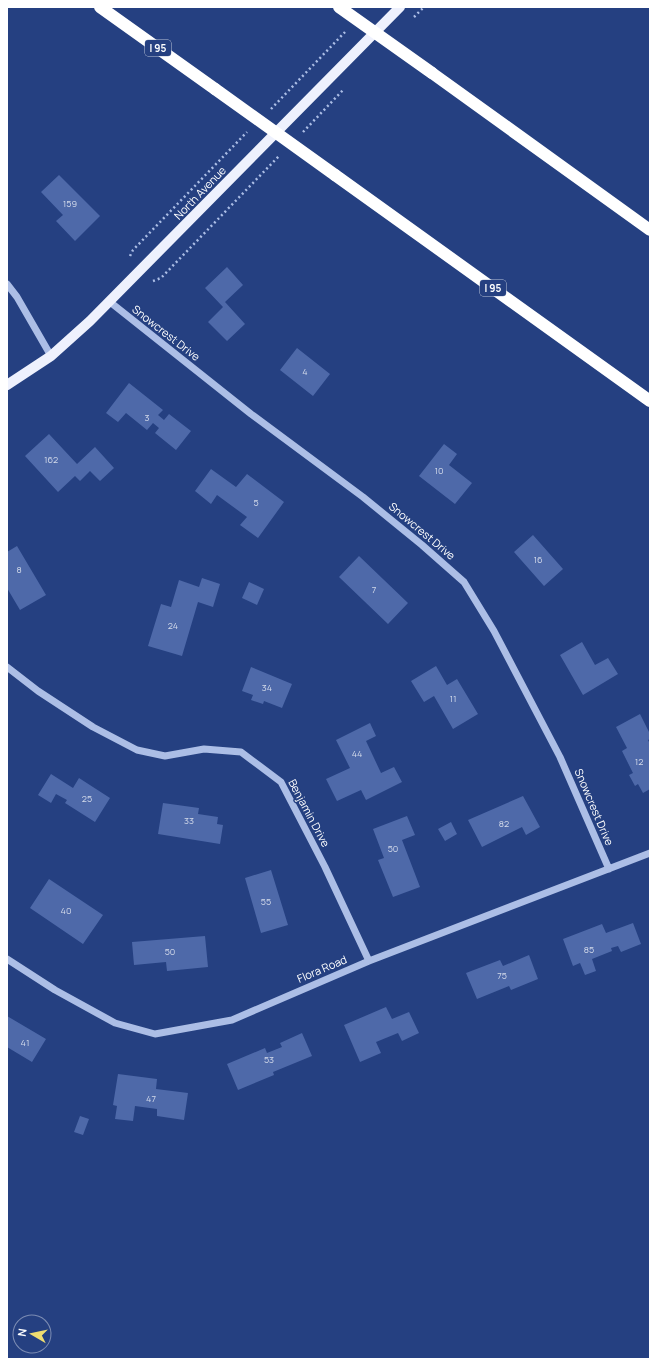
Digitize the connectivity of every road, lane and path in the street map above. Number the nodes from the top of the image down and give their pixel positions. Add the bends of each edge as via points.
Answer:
1 (100, 7) edge
2 (339, 7) edge
3 (400, 7) edge
4 (348, 30) dead end
5 (265, 114) dead end
6 (249, 131) dead end
7 (650, 230) edge
8 (127, 263) dead end
9 (7, 284) edge
10 (110, 302) junction
11 (51, 356) junction
12 (7, 385) edge
13 (650, 401) edge
14 (7, 667) edge
15 (650, 853) edge
16 (609, 869) junction
17 (7, 959) edge
18 (369, 961) junction

1 - 13 highway, I 95, bridge
2 - 7 highway, bridge
3 - 10 main road, North Avenue
4 - 5 path
6 - 8 path via 133,250
9 - 11 street
10 - 11 main road, North Avenue
10 - 16 street, Snowcrest Drive via 251,414 363,496 464,582 494,631 560,757
11 - 12 main road, North Avenue
14 - 18 street, Benjamin Drive via 94,727 137,750 165,756 204,749 241,752 281,782
15 - 16 street, Flora Road
16 - 18 street, Flora Road
17 - 18 street, Flora Road via 55,990 115,1023 155,1034 232,1020

